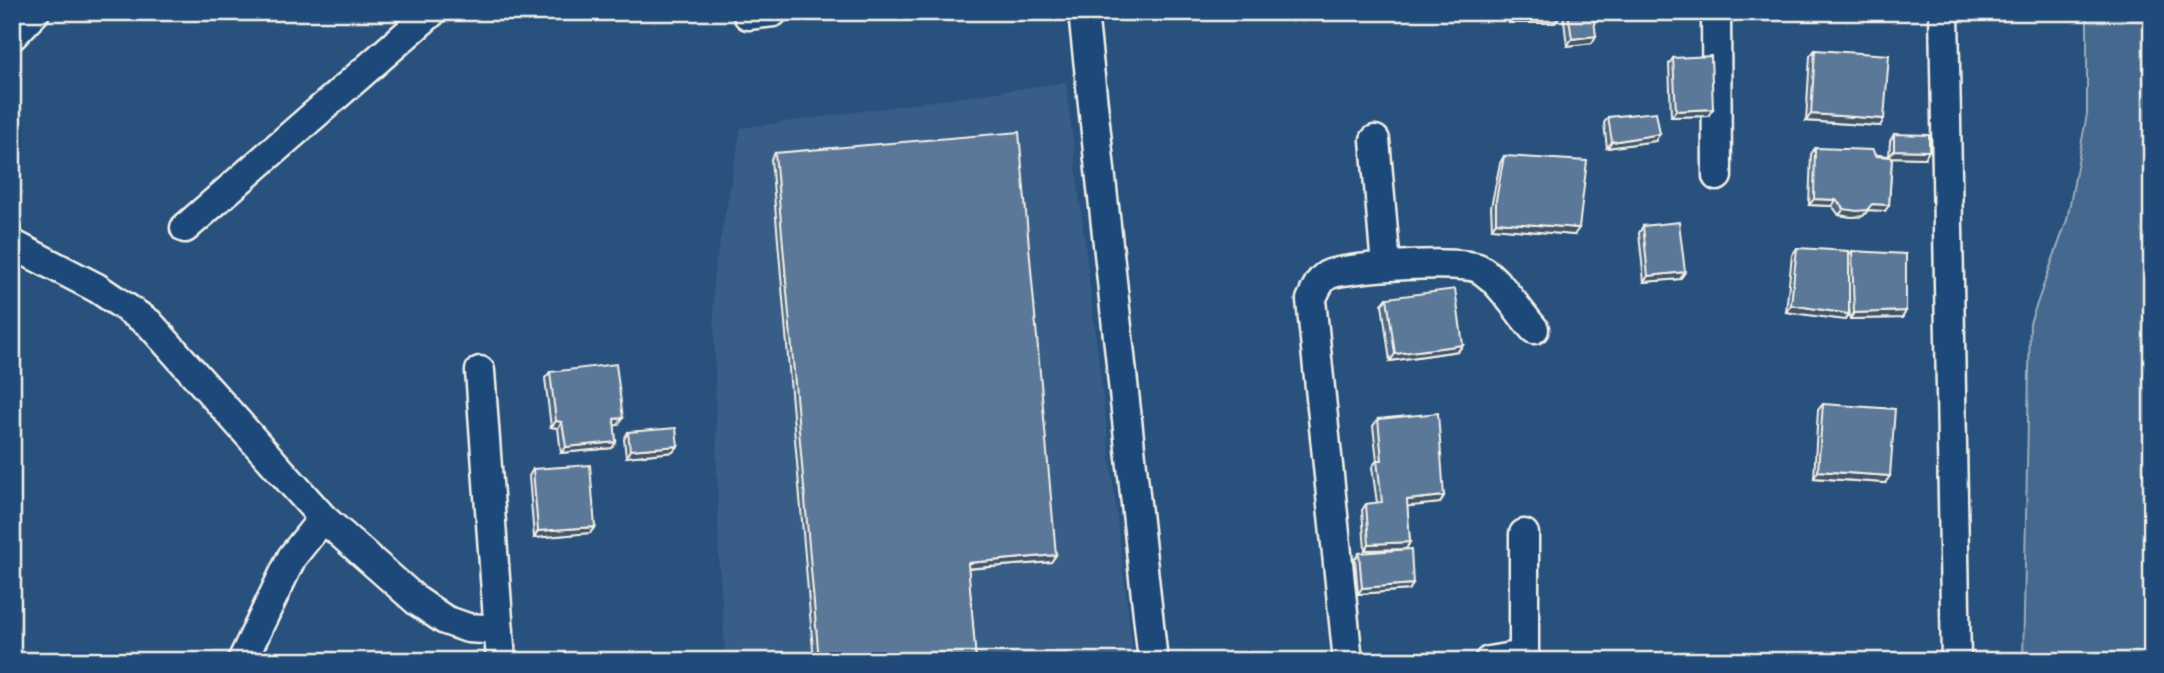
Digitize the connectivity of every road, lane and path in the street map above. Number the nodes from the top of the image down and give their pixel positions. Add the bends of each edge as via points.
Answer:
1 (35, 12) edge
2 (432, 12) edge
3 (1083, 12) edge
4 (1716, 12) edge
5 (1944, 12) edge
6 (12, 36) edge
7 (1375, 140) dead end
8 (1717, 176) dead end
9 (184, 228) dead end
10 (12, 244) edge
11 (1386, 266) junction
12 (1534, 329) dead end
13 (480, 371) dead end
14 (323, 518) junction
15 (1524, 534) dead end
16 (499, 629) junction
17 (1524, 658) edge
18 (242, 661) edge
19 (501, 661) edge
20 (1153, 661) edge
21 (1348, 661) edge
22 (1489, 661) edge
23 (1956, 661) edge

1 - 6 street
2 - 9 street
3 - 20 street
4 - 8 street
5 - 23 street
7 - 11 street
10 - 14 street via 97,288 149,323
11 - 12 street via 1478,267
11 - 21 street via 1329,274 1319,282 1311,300
13 - 16 street
14 - 16 street via 416,601 445,620 468,628
14 - 18 street via 292,557
15 - 17 street
16 - 19 street
17 - 22 street

